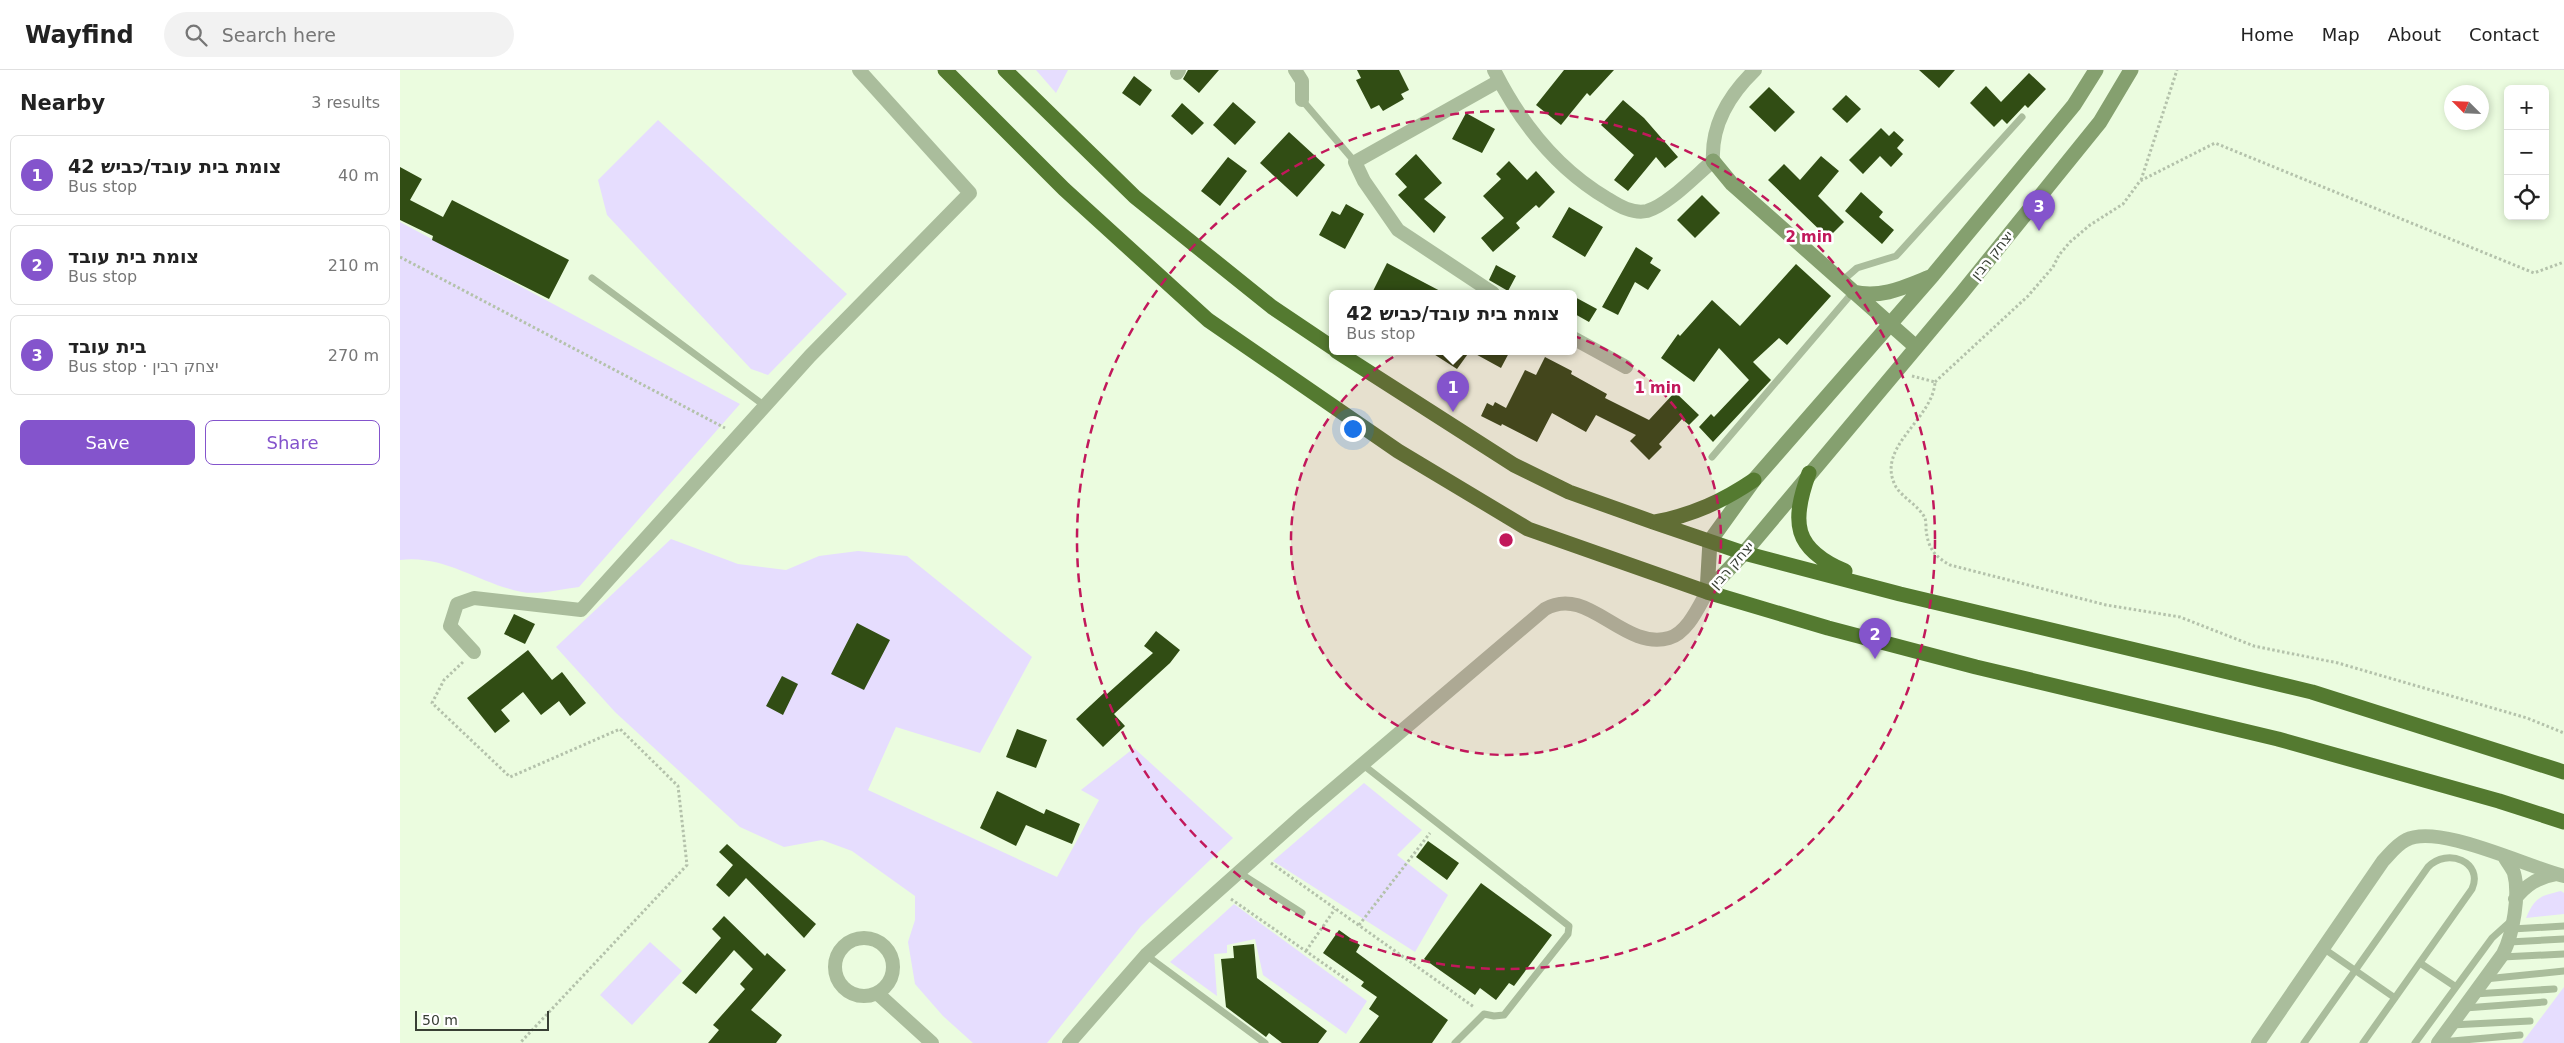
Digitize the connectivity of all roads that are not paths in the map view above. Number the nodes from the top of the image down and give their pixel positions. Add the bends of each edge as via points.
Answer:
1 (859, 70) edge
2 (945, 70) edge
3 (1005, 70) edge
4 (1296, 70) edge
5 (1755, 70) edge
6 (2096, 70) edge
7 (2131, 70) edge
8 (1496, 75) edge
9 (1302, 100) joint
10 (2022, 117) dead end
11 (1713, 160) junction
12 (1355, 162) junction
13 (1933, 276) junction
14 (592, 278) dead end
15 (1842, 281) junction
16 (1488, 290) edge
17 (1853, 292) junction
18 (1891, 325) junction
19 (1577, 340) edge
20 (1329, 345) edge
21 (1916, 347) junction
22 (1342, 355) edge
23 (1626, 367) dead end
24 (765, 406) junction
25 (1712, 456) dead end
26 (1809, 473) junction
27 (1754, 480) junction
28 (1654, 522) junction
29 (1710, 541) junction
30 (1744, 552) junction
31 (1707, 592) junction
32 (1900, 594) junction
33 (474, 652) road end
34 (1362, 764) junction
35 (2564, 772) edge
36 (2564, 822) edge
37 (2504, 856) junction
38 (1238, 872) junction
39 (2560, 875) edge
40 (2515, 900) junction
41 (1302, 913) dead end
42 (2564, 926) edge
43 (2511, 930) junction
44 (2564, 939) edge
45 (2323, 948) junction
46 (2564, 954) edge
47 (1146, 955) junction
48 (2500, 957) junction
49 (2420, 963) junction
50 (2355, 970) junction
51 (2564, 971) edge
52 (2484, 979) junction
53 (2456, 988) junction
54 (2554, 989) dead end
55 (877, 993) junction
56 (2474, 994) junction
57 (2395, 998) junction
58 (2544, 1002) dead end
59 (2463, 1008) junction
60 (2530, 1020) dead end
61 (2451, 1025) junction
62 (2520, 1035) dead end
63 (2438, 1042) edge
64 (932, 1043) edge
65 (1069, 1043) edge
66 (1265, 1043) edge
67 (1454, 1043) edge
68 (2258, 1043) edge
69 (2304, 1043) edge
70 (2363, 1043) edge
71 (2415, 1043) edge

1 - 24 street via 970,193
2 - 31 highway via 1064,189 1163,280 1208,320 1299,385 1398,452 1528,529
3 - 20 highway via 1135,197 1272,307
4 - 9 street via 1302,81
5 - 11 street via 1739,87 1718,119 1713,136
6 - 13 main road via 2074,105
7 - 21 main road, יצחק רבין via 2100,122
8 - 11 street via 1524,122 1556,159 1595,192 1626,208 1644,211 1654,208
8 - 12 street
9 - 12 lane
10 - 15 lane via 1896,256 1857,268
11 - 15 main road via 1726,179
12 - 16 street via 1364,181 1398,230
13 - 17 main road via 1884,293
13 - 18 main road
14 - 24 lane
15 - 17 main road
17 - 18 main road
17 - 25 lane
18 - 21 main road
18 - 27 main road
19 - 23 street
21 - 26 main road, יצחק רבין
22 - 28 highway via 1514,464 1569,492
24 - 33 street via 580,610 474,598 458,604 450,626
26 - 30 main road, יצחק רבין
26 - 32 highway via 1798,507 1802,537 1811,550 1827,564
27 - 28 highway via 1726,499 1697,512
27 - 29 main road
28 - 29 highway
29 - 30 highway
29 - 31 main road, יצחק רבין
30 - 31 main road, יצחק רבין
30 - 32 highway
31 - 34 street via 1694,616 1669,638 1632,634 1574,603 1557,602 1545,608
31 - 36 highway via 1976,667 2278,739
32 - 35 highway via 2312,692
34 - 38 street
34 - 67 lane via 1568,926 1568,934 1504,1015 1484,1014
37 - 39 street
37 - 40 street via 2514,872
37 - 45 street via 2440,836 2407,840 2383,862
38 - 41 lane
38 - 47 street
39 - 40 street via 2536,880
40 - 43 street
42 - 43 lane
43 - 44 lane
43 - 48 street
43 - 53 lane via 2492,938
45 - 50 lane
45 - 68 street
46 - 48 lane
47 - 65 street
47 - 66 lane
48 - 52 street
49 - 50 lane via 2476,880 2474,873 2458,859 2440,858 2428,867
49 - 53 lane
49 - 57 lane
50 - 57 lane
50 - 69 lane
51 - 52 lane
52 - 56 street
53 - 71 lane
54 - 56 lane
55 - 55 street via 888,984 892,975 891,956 886,948 869,938 851,941 837,955 835,964 839,983 854,995 863,997
55 - 64 street
56 - 59 street
57 - 70 lane
58 - 59 lane
59 - 61 street
60 - 61 lane
61 - 63 street
62 - 63 lane

